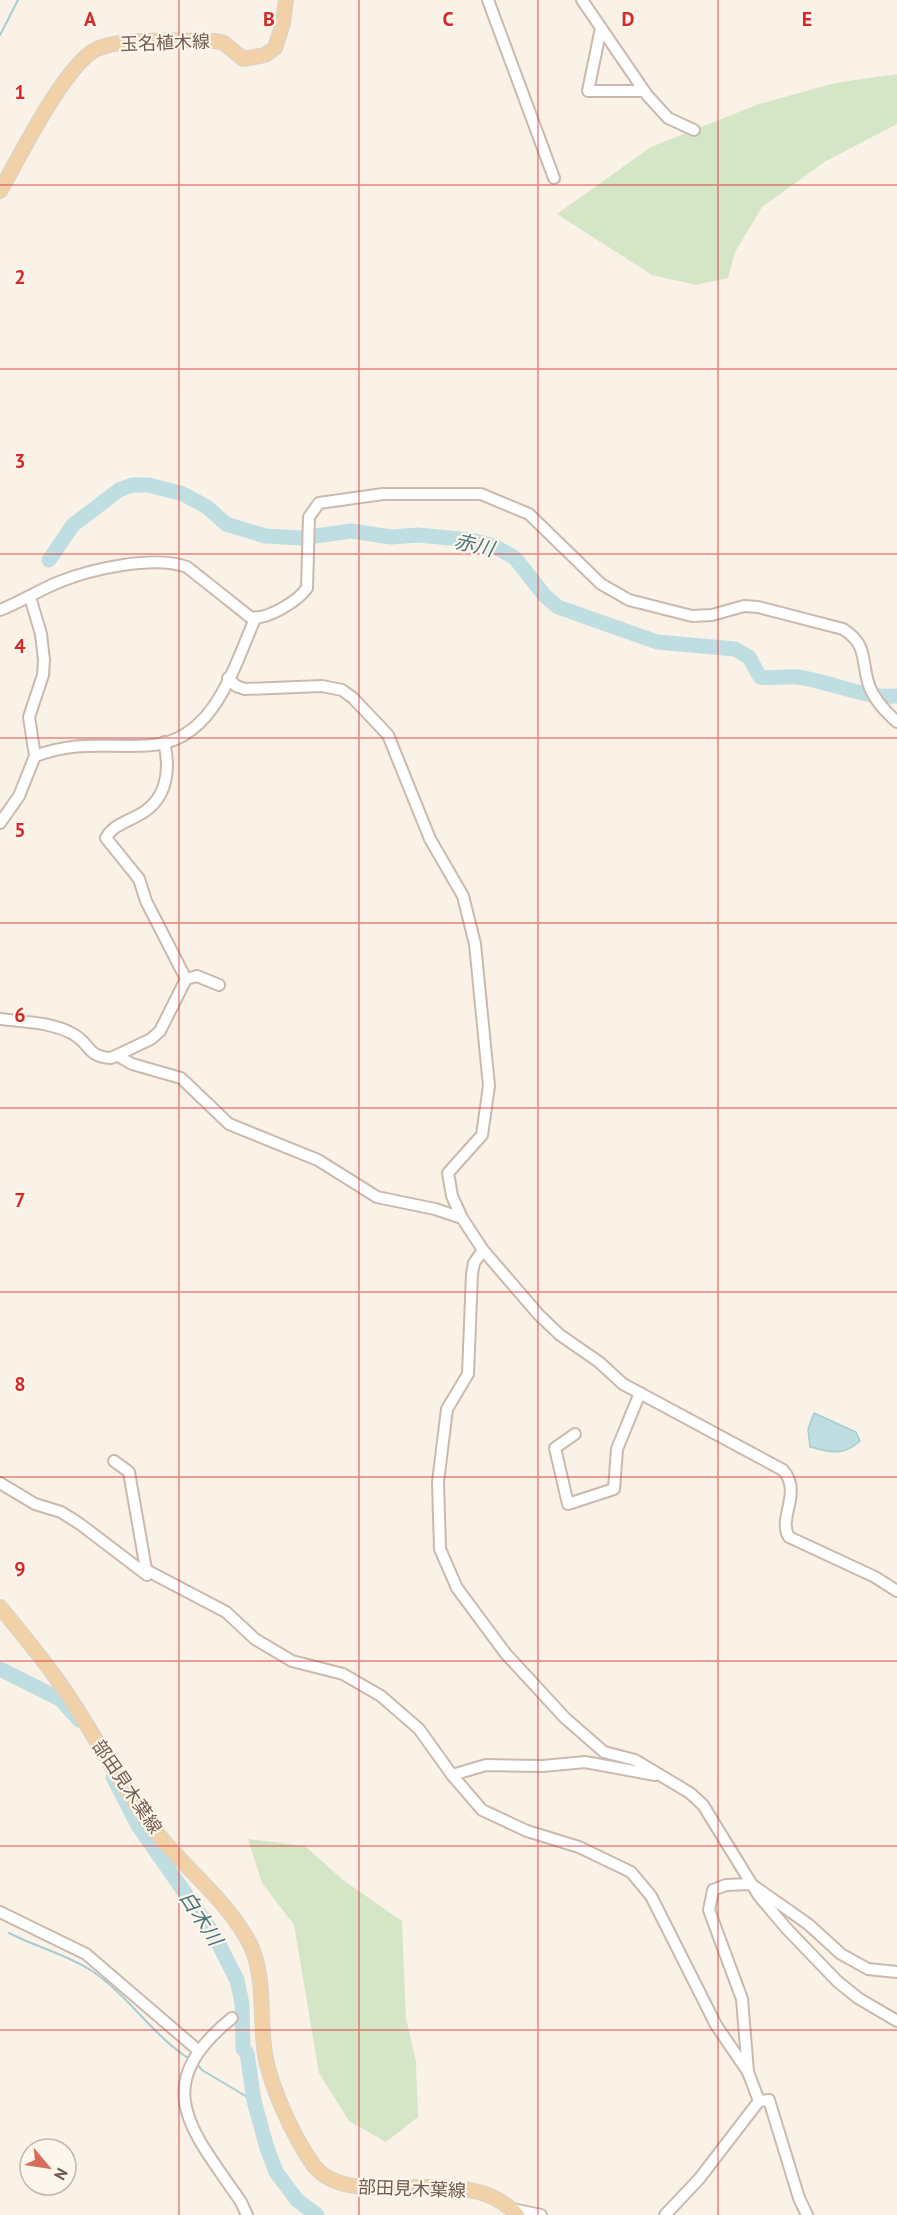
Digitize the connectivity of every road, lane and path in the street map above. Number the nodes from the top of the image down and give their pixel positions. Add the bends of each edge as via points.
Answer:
1 (286, 0) edge
2 (488, 0) edge
3 (582, 0) edge
4 (601, 28) junction
5 (644, 91) junction
6 (694, 130) dead end
7 (554, 178) dead end
8 (0, 191) edge
9 (30, 597) junction
10 (0, 610) edge
11 (255, 619) junction
12 (228, 678) junction
13 (897, 722) edge
14 (164, 742) junction
15 (35, 756) junction
16 (0, 824) edge
17 (186, 979) junction
18 (219, 985) dead end
19 (0, 1019) edge
20 (118, 1056) junction
21 (462, 1218) junction
22 (483, 1250) junction
23 (640, 1393) junction
24 (575, 1434) dead end
25 (114, 1461) dead end
26 (0, 1484) edge
27 (146, 1570) junction
28 (897, 1591) edge
29 (0, 1607) edge
30 (452, 1775) junction
31 (661, 1775) junction
32 (751, 1884) junction
33 (0, 1912) edge
34 (897, 1972) edge
35 (232, 2018) dead end
36 (897, 2021) edge
37 (199, 2051) junction
38 (748, 2072) junction
39 (759, 2101) junction
40 (514, 2212) edge
41 (247, 2215) edge
42 (541, 2215) edge
43 (665, 2215) edge
44 (807, 2215) edge

1 - 8 main road, 玉名植木線 via 275,48 256,58 243,59 216,41 114,44 86,56 61,87
2 - 7 street
3 - 4 street
4 - 5 street
4 - 5 street via 588,91
5 - 6 street via 668,118
9 - 10 street
9 - 11 street via 80,575 117,567 176,563 197,574
9 - 15 street via 44,660 29,717
11 - 12 street
11 - 13 street via 297,598 307,588 309,517 319,503 383,494 481,494 529,514 601,584 629,600 692,616 758,607 843,629 862,647 869,687
12 - 14 street via 207,715 194,729
12 - 21 street via 244,689 322,686 342,690 353,698 388,735 430,839 463,896 475,944 489,1071 482,1135 448,1173 452,1196
14 - 15 street via 68,746
14 - 17 street via 169,775 164,789 141,814 118,825 106,838 139,879 146,901
15 - 16 street via 19,796
17 - 18 street via 197,976
17 - 20 street via 164,1027 151,1039
19 - 20 street via 62,1030 76,1035 96,1055
20 - 21 street via 181,1078 229,1124 318,1160 377,1197
21 - 22 street
22 - 23 street via 539,1316 623,1384
22 - 31 street via 472,1274 468,1374 449,1402 441,1440 438,1522 446,1569 506,1654 565,1718 604,1752 635,1760
23 - 24 street via 617,1449 614,1489 568,1504 555,1448
23 - 28 street via 777,1464 788,1475 791,1489 785,1526 789,1537
25 - 27 street via 129,1472
26 - 27 street via 35,1504 61,1512 147,1575
27 - 30 street via 226,1612 255,1639 292,1660 343,1674 381,1696 419,1729
29 - 40 main road, 部田見木葉線 via 57,1678 146,1821 234,1920 250,1944 259,1969 267,2070 314,2166 341,2186 463,2189 482,2192
30 - 31 street via 486,1765 585,1762
30 - 38 street via 482,1810 501,1821 579,1847 631,1872 651,1896 716,2025
31 - 32 street via 703,1804
32 - 34 street via 808,1924 842,1954 868,1969
32 - 36 street via 837,1981
32 - 38 street via 713,1890 709,1902 742,1999
33 - 37 street via 86,1954
35 - 37 street
37 - 41 street via 186,2076 185,2108 197,2137
38 - 39 street
39 - 43 street via 699,2179
39 - 44 street via 769,2100
40 - 42 street

